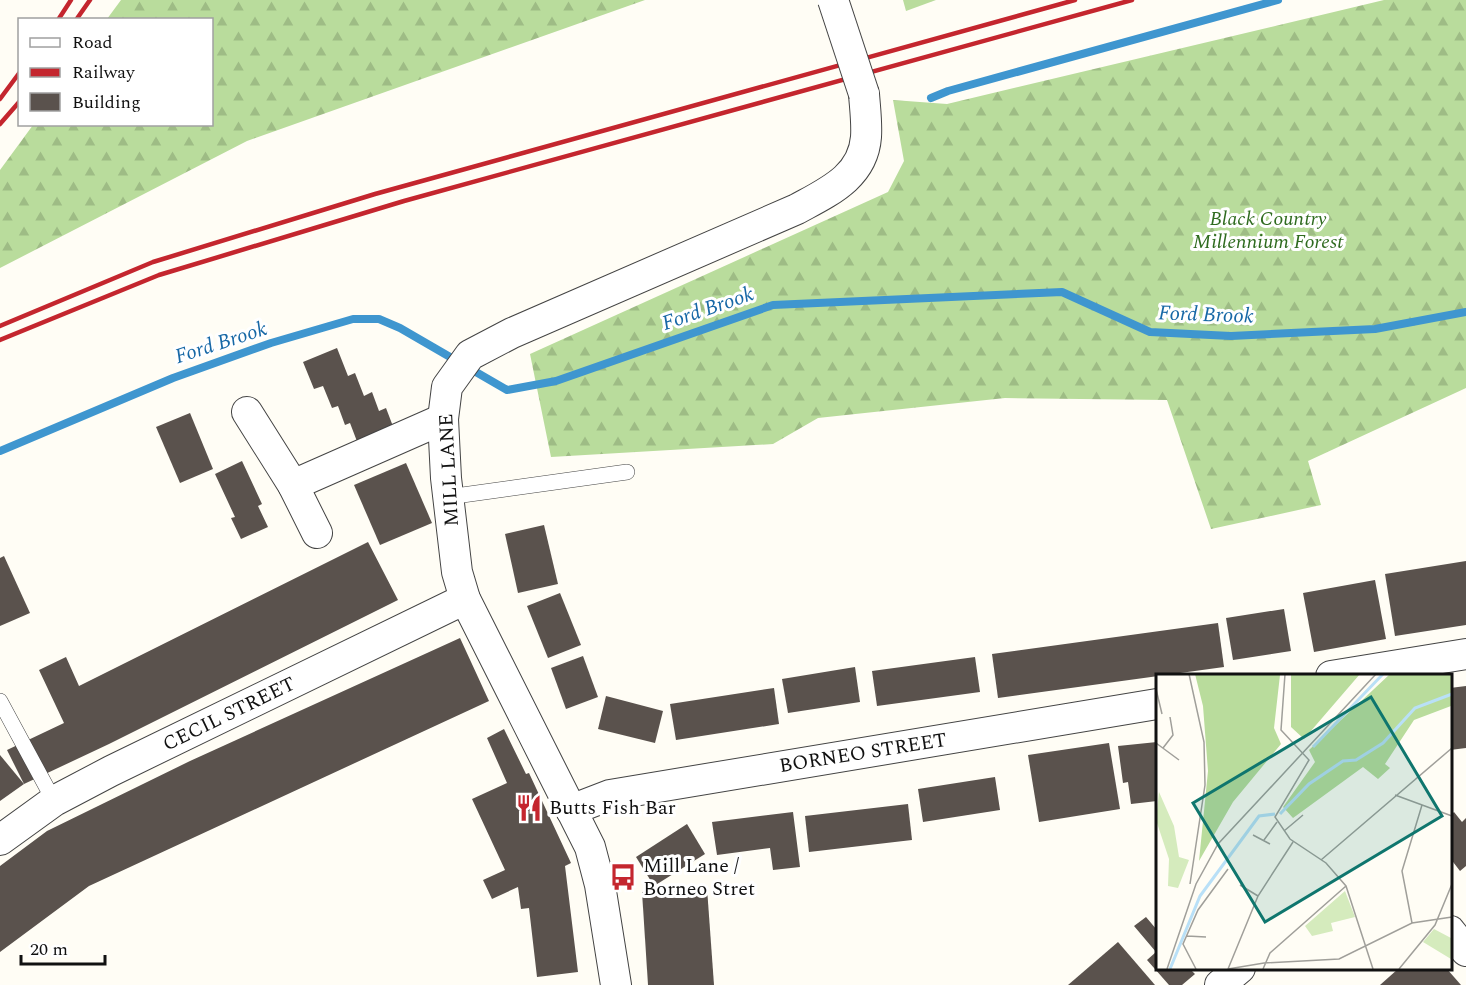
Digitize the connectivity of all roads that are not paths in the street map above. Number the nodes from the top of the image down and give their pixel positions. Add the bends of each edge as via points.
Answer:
1 (832, 0) edge
2 (248, 412) dead end
3 (443, 419) junction
4 (627, 472) dead end
5 (294, 485) junction
6 (448, 497) junction
7 (317, 532) dead end
8 (465, 599) junction
9 (1466, 654) edge
10 (1344, 674) edge
11 (0, 701) edge
12 (1156, 704) edge
13 (54, 801) junction
14 (571, 810) junction
15 (0, 840) edge
16 (1451, 933) edge
17 (1466, 951) edge
18 (1239, 970) edge
19 (616, 985) edge
20 (1220, 985) edge

1 - 3 street, MILL LANE, bridge via 864,94 866,138 859,162 848,178 797,209 470,355 447,387
2 - 5 street
3 - 5 street
3 - 6 street, MILL LANE
4 - 6 lane
5 - 7 street
6 - 8 street, MILL LANE via 457,572
8 - 13 street, CECIL STREET
8 - 14 street, MILL LANE
9 - 10 street
11 - 13 lane
12 - 14 street, BORNEO STREET via 610,795
13 - 15 street, CECIL STREET
14 - 19 street, MILL LANE via 590,847 600,885
16 - 17 street
18 - 20 street

